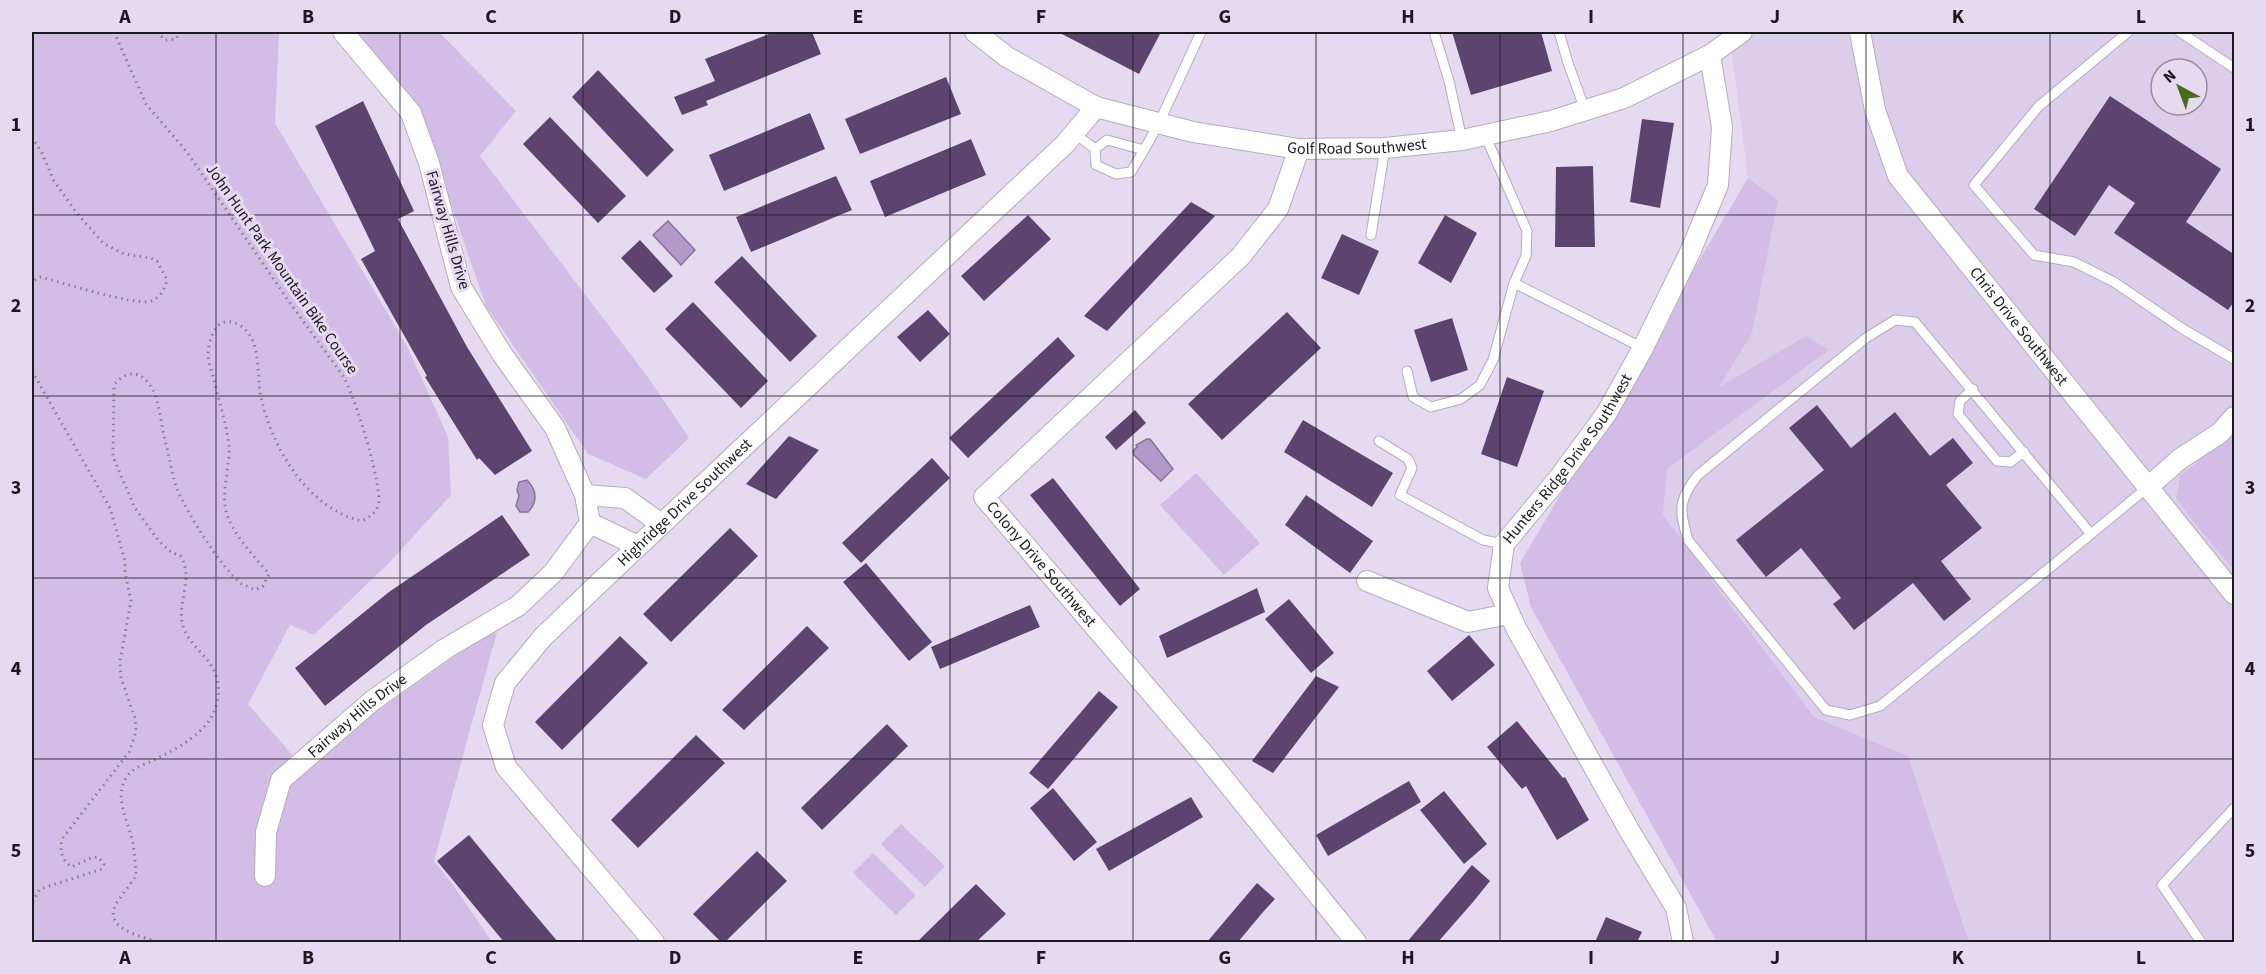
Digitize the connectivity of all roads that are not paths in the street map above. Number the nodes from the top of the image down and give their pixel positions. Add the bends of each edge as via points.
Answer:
1 (343, 32) edge
2 (975, 32) edge
3 (1201, 32) edge
4 (1434, 32) edge
5 (1559, 32) edge
6 (1742, 32) edge
7 (1860, 32) edge
8 (2128, 32) edge
9 (2180, 32) edge
10 (1710, 55) junction
11 (2235, 68) edge
12 (1096, 108) junction
13 (1585, 110) junction
14 (1159, 123) junction
15 (1074, 133) junction
16 (1485, 135) junction
17 (1462, 141) junction
18 (1385, 148) junction
19 (1095, 149) junction
20 (1144, 150) junction
21 (1299, 150) junction
22 (1371, 235) dead end
23 (1514, 283) junction
24 (1643, 348) junction
25 (2235, 359) edge
26 (1407, 371) dead end
27 (1973, 389) junction
28 (2235, 417) edge
29 (1379, 441) dead end
30 (2024, 452) junction
31 (2148, 487) junction
32 (585, 495) junction
33 (590, 523) junction
34 (661, 524) junction
35 (2091, 534) junction
36 (1504, 544) junction
37 (638, 546) junction
38 (1367, 581) dead end
39 (2235, 594) edge
40 (1509, 614) junction
41 (2235, 808) edge
42 (265, 876) dead end
43 (654, 942) edge
44 (1356, 942) edge
45 (1683, 942) edge
46 (2201, 942) edge

1 - 32 street, Fairway Hills Drive via 411,113 429,163 461,288 555,428
2 - 12 street, Golf Road Southwest via 1007,57
3 - 14 lane
4 - 17 lane
5 - 13 lane
6 - 10 street, Golf Road Southwest
7 - 31 street, Chris Drive Southwest via 1875,110 1898,176
8 - 25 lane via 2039,106 1974,185 2034,255 2074,262 2114,282
9 - 11 lane
10 - 13 street, Golf Road Southwest via 1624,98
10 - 24 street, Hunters Ridge Drive Southwest via 1722,127 1718,185
12 - 14 street, Golf Road Southwest
12 - 15 street, Highridge Drive Southwest
13 - 16 street, Golf Road Southwest
14 - 20 lane
14 - 21 street, Golf Road Southwest
15 - 19 lane
15 - 34 street, Highridge Drive Southwest
16 - 17 street, Golf Road Southwest
16 - 23 lane via 1527,231 1526,256
17 - 18 street, Golf Road Southwest
18 - 21 street, Golf Road Southwest
18 - 22 lane
19 - 20 lane via 1107,140
19 - 20 lane via 1096,165 1116,174 1131,172
21 - 44 street, Colony Drive Southwest via 1278,209 1241,256 984,497 1207,758
23 - 24 lane
23 - 26 lane via 1493,360 1480,385 1461,399 1431,407 1413,397
24 - 36 street, Hunters Ridge Drive Southwest via 1606,414
27 - 30 lane
27 - 30 lane via 1960,401 1958,414 1997,461 2010,462
27 - 35 lane via 1915,322 1895,320 1866,338 1698,475 1685,492 1681,517 1688,540 1826,710 1850,715 1880,706
28 - 31 street via 2220,433 2180,459
29 - 36 lane via 1408,459 1412,468 1400,495 1483,540
30 - 35 lane
31 - 35 lane
31 - 39 street, Chris Drive Southwest
32 - 33 street, Fairway Hills Drive
32 - 34 street via 625,498
33 - 37 street
33 - 42 street, Fairway Hills Drive via 554,573 518,606 445,649 372,701 281,780 266,832
34 - 37 street, Highridge Drive Southwest
36 - 40 street, Hunters Ridge Drive Southwest via 1498,588
37 - 43 street, Highridge Drive Southwest via 543,637 505,683 493,725 506,767
38 - 40 street via 1468,622
40 - 45 street, Hunters Ridge Drive Southwest via 1676,908
41 - 46 lane via 2162,885

